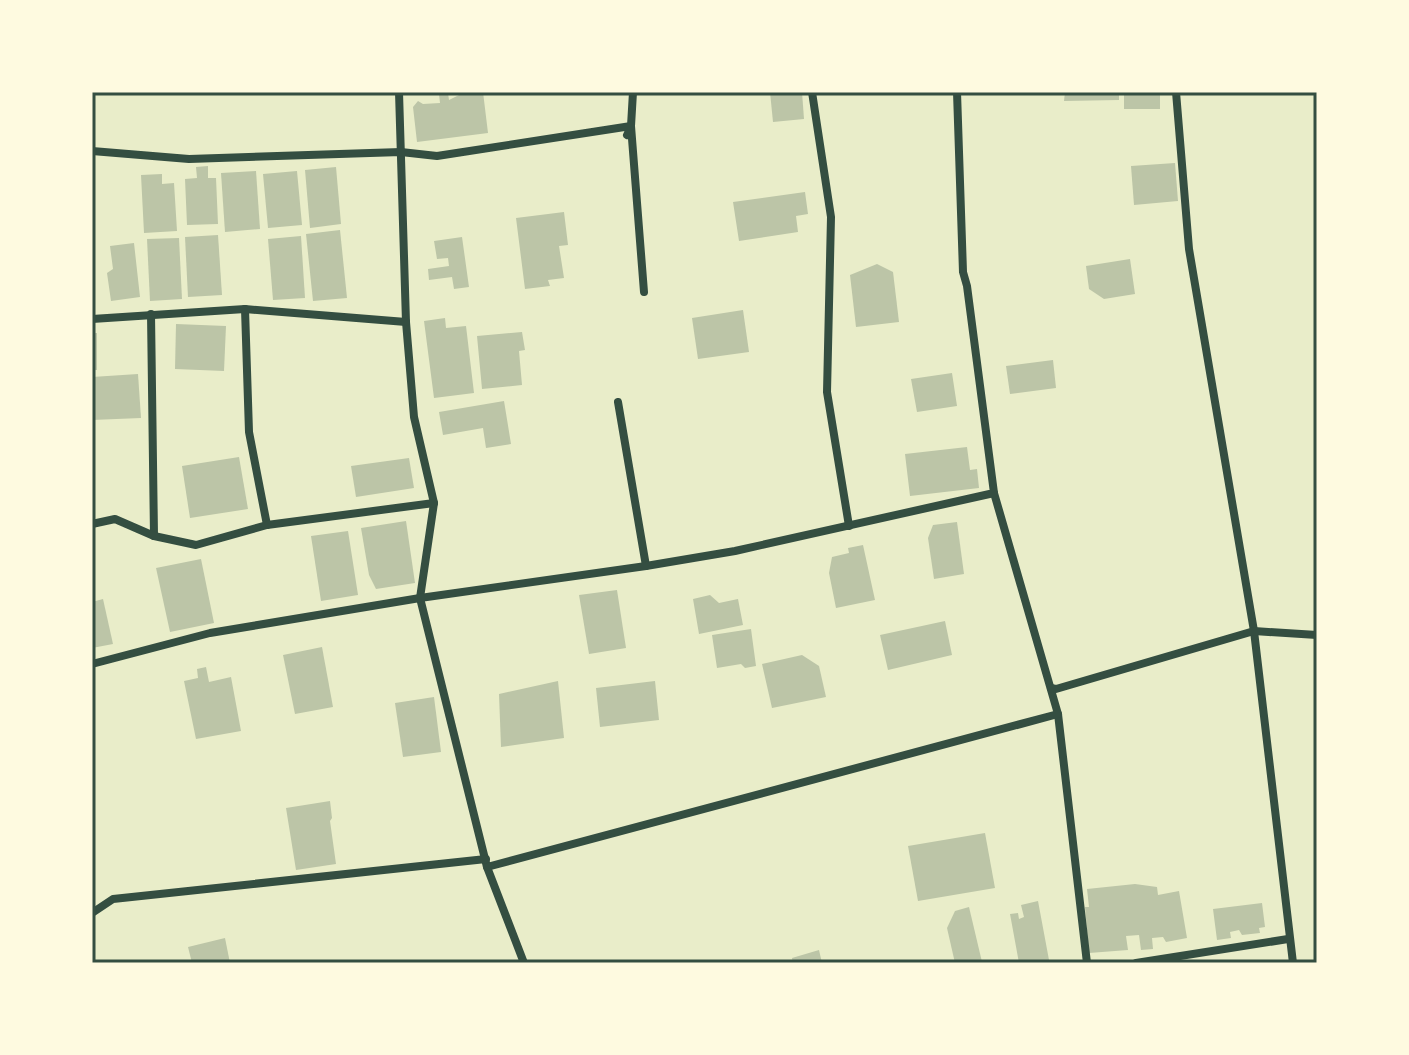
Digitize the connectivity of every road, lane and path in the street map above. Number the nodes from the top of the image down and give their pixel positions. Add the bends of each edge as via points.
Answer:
1 (399, 92) edge
2 (633, 92) edge
3 (812, 92) edge
4 (957, 92) edge
5 (1176, 92) edge
6 (629, 131) junction
7 (92, 151) edge
8 (401, 152) junction
9 (644, 292) dead end
10 (245, 309) junction
11 (151, 314) junction
12 (92, 319) edge
13 (406, 322) junction
14 (618, 402) dead end
15 (994, 493) junction
16 (434, 503) junction
17 (92, 524) edge
18 (267, 525) junction
19 (849, 526) junction
20 (154, 536) junction
21 (646, 566) junction
22 (420, 598) junction
23 (1254, 631) junction
24 (1317, 635) edge
25 (92, 664) edge
26 (1051, 688) junction
27 (1058, 714) junction
28 (486, 863) junction
29 (92, 913) edge
30 (1288, 939) junction
31 (524, 963) edge
32 (1087, 963) edge
33 (1136, 963) edge
34 (1293, 963) edge

1 - 8 street
2 - 6 street
3 - 19 street via 831,217 827,392
4 - 15 street via 963,272
5 - 23 street via 1189,249
6 - 8 street via 437,156
6 - 9 street
7 - 8 street via 189,159
8 - 13 street
10 - 11 street
10 - 13 street
10 - 18 street via 249,432
11 - 12 street
11 - 20 street
13 - 16 street via 414,417
14 - 21 street
15 - 19 street
15 - 26 street
16 - 18 street
16 - 22 street
17 - 20 street via 115,519
18 - 20 street via 196,545
19 - 21 street
21 - 22 street
22 - 25 street via 210,633
22 - 28 street
23 - 24 street
23 - 26 street
23 - 30 street
26 - 27 street
27 - 28 street
27 - 32 street
28 - 29 street via 113,899
28 - 31 street
30 - 33 street
30 - 34 street

